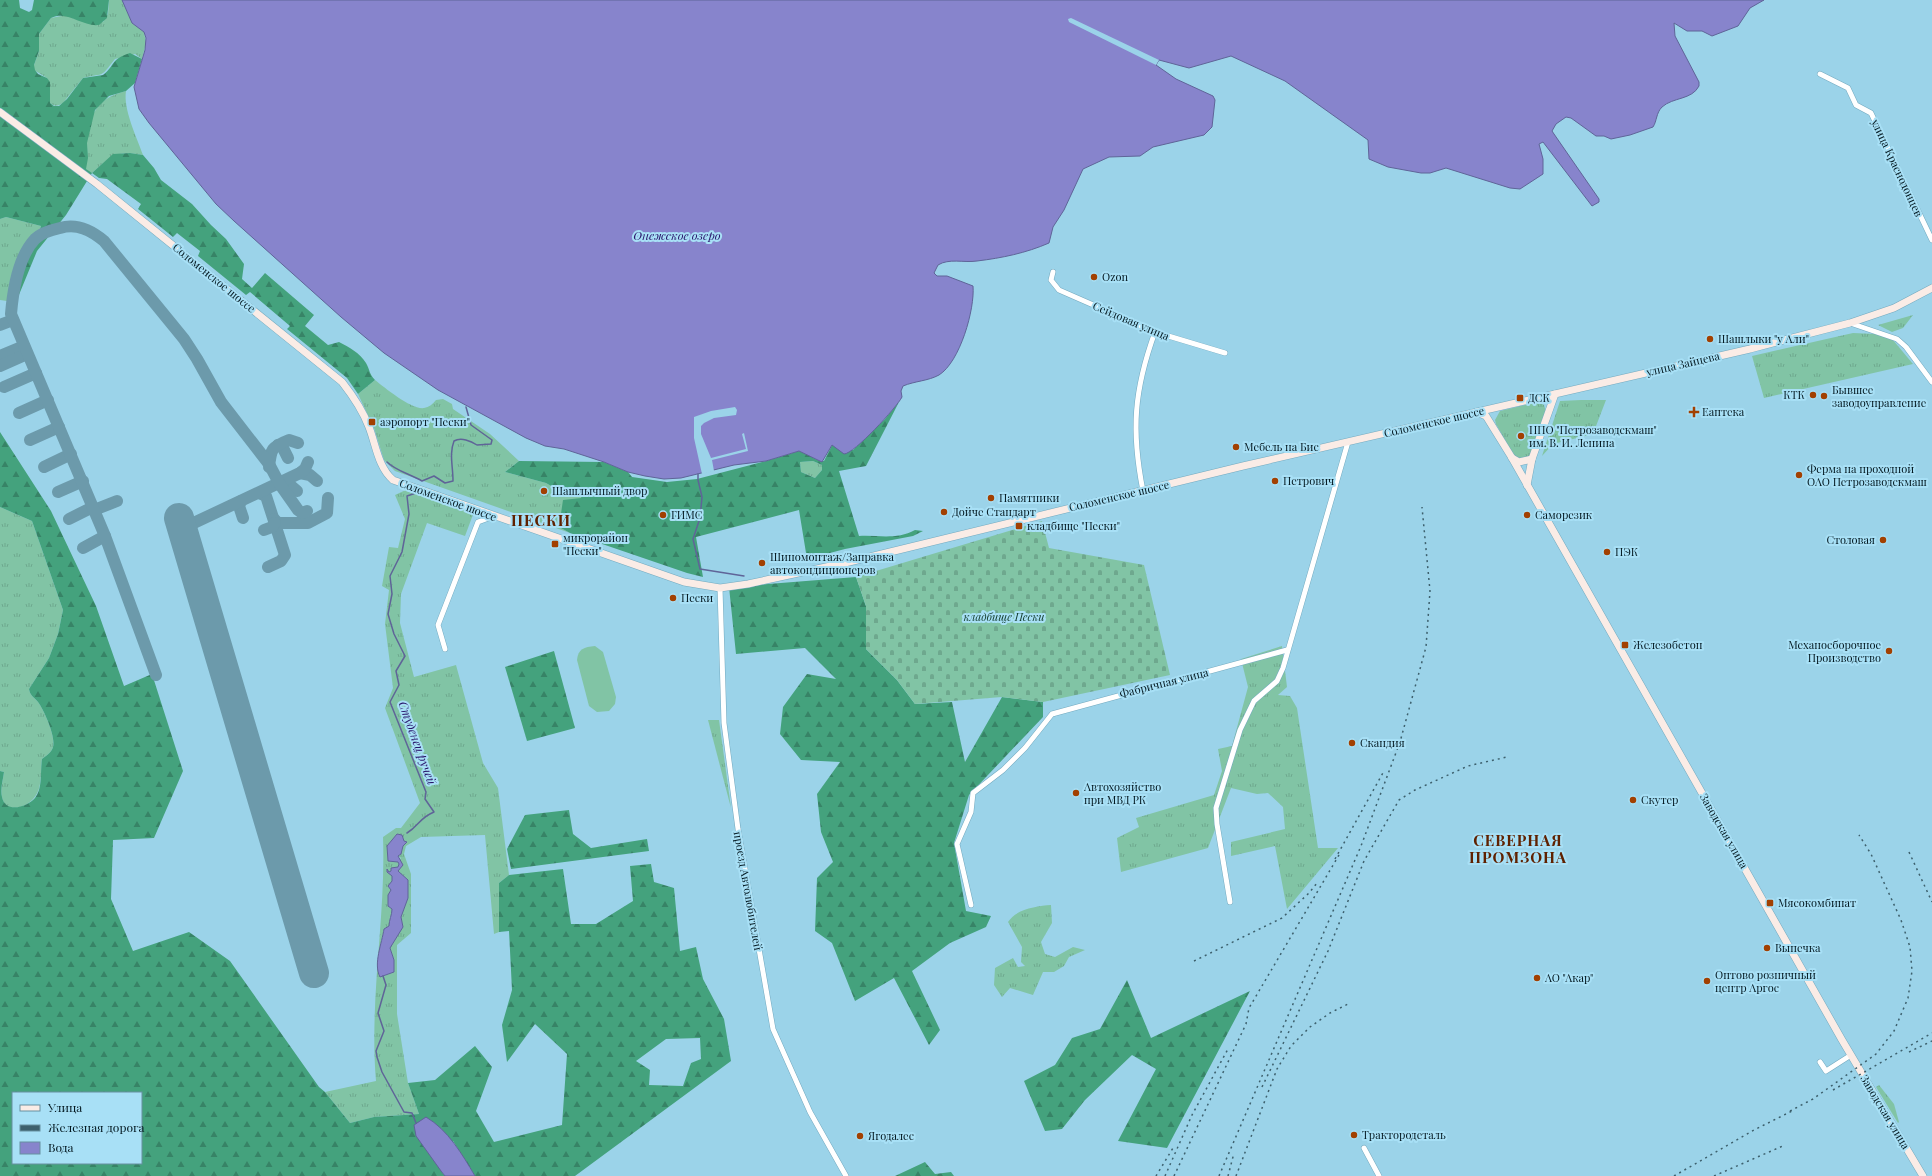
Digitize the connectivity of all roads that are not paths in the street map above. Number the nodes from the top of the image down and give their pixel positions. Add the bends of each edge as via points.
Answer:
1 (1820, 74) dead end
2 (0, 112) edge
3 (1932, 240) edge
4 (1053, 272) dead end
5 (1932, 288) edge
6 (1850, 323) junction
7 (1155, 332) junction
8 (1225, 353) dead end
9 (1932, 382) edge
10 (1555, 394) junction
11 (1538, 398) junction
12 (1499, 407) junction
13 (1477, 412) junction
14 (1549, 412) junction
15 (1490, 422) junction
16 (1348, 442) junction
17 (1512, 458) junction
18 (1532, 459) junction
19 (1527, 485) junction
20 (1143, 491) junction
21 (494, 516) junction
22 (720, 588) junction
23 (445, 649) dead end
24 (1287, 650) junction
25 (1230, 902) dead end
26 (971, 906) dead end
27 (1851, 1055) junction
28 (1820, 1062) dead end
29 (1364, 1148) dead end
30 (846, 1176) edge
31 (1379, 1176) edge
32 (1923, 1176) edge

1 - 3 street, улица Краснодонцев via 1848,88 1856,105 1871,113
2 - 21 main road, Соломенское шоссе via 118,202 342,382 358,404 386,474 393,480
4 - 7 street, Сейдовая улица via 1051,280 1059,290
5 - 6 main road, улица Зайцева via 1894,308
6 - 9 street via 1897,339
6 - 10 main road, улица Зайцева
7 - 8 street, Сейдовая улица
7 - 20 street via 1137,395 1136,453
10 - 11 main road, улица Зайцева
10 - 14 main road
11 - 12 main road, улица Зайцева
11 - 14 main road via 1547,404
12 - 13 main road, Соломенское шоссе
12 - 15 main road via 1494,411
13 - 15 main road via 1486,416
13 - 16 main road, Соломенское шоссе
14 - 18 main road
15 - 17 main road, Заводская улица
16 - 20 main road, Соломенское шоссе
16 - 24 street
17 - 18 main road via 1519,462
17 - 19 main road, Заводская улица
18 - 19 main road
19 - 27 main road, Заводская улица
20 - 22 main road, Соломенское шоссе via 848,562
21 - 22 main road, Соломенское шоссе via 684,582
21 - 23 street via 478,522 438,625
22 - 30 street, проезд Автолюбителей via 724,724 738,833 773,1029 806,1102
24 - 25 street via 1277,681 1254,701 1240,730 1216,808
24 - 26 street, Фабричная улица via 1052,714 1025,748 1003,770 973,793 971,812 957,844
27 - 28 street via 1826,1071
27 - 32 main road, Заводская улица
29 - 31 street

